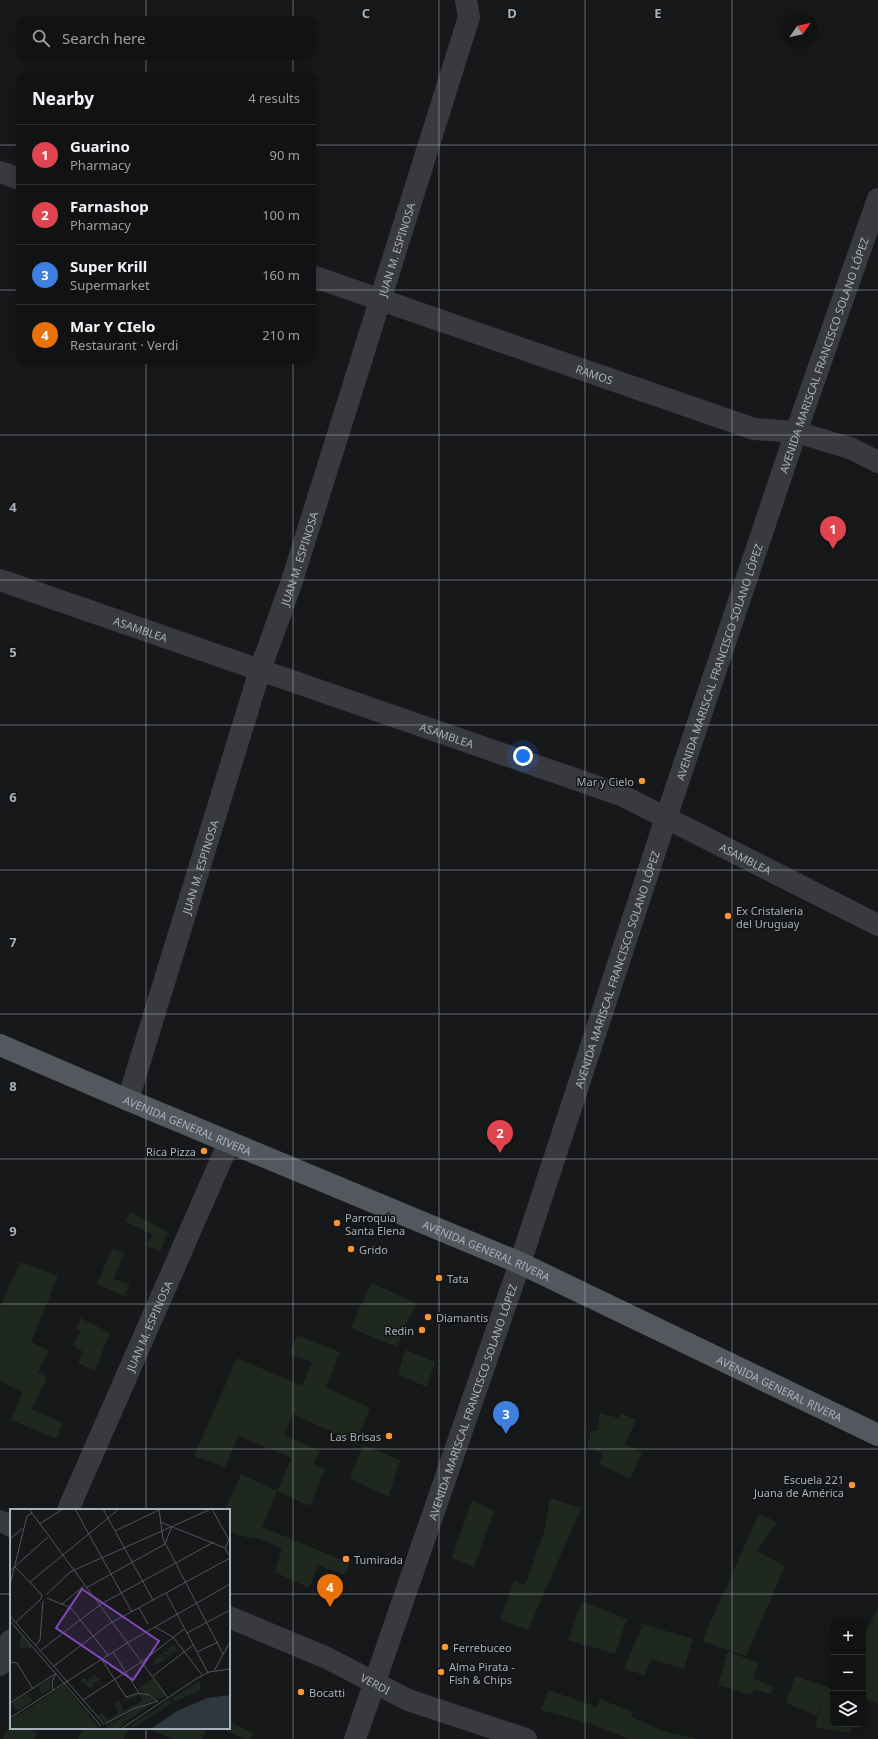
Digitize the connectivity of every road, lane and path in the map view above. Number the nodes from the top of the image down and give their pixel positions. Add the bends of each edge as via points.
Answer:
1 (469, 6) edge
2 (0, 172) edge
3 (16, 178) edge
4 (878, 199) edge
5 (316, 277) edge
6 (380, 299) junction
7 (796, 432) junction
8 (878, 462) edge
9 (0, 580) edge
10 (260, 670) junction
11 (666, 818) junction
12 (878, 925) edge
13 (1, 1048) edge
14 (128, 1100) junction
15 (229, 1142) junction
16 (520, 1263) junction
17 (878, 1435) edge
18 (68, 1509) edge
19 (0, 1521) edge
20 (10, 1526) edge
21 (230, 1617) edge
22 (10, 1642) edge
23 (0, 1665) edge
24 (374, 1683) junction
25 (355, 1739) edge
26 (526, 1739) edge

1 - 6 street, JUAN M. ESPINOSA
2 - 3 street
4 - 7 street, AVENIDA MARISCAL FRANCISCO SOLANO LÓPEZ
5 - 6 street, RAMOS
6 - 7 street, RAMOS via 754,429
6 - 10 street, JUAN M. ESPINOSA via 291,584
7 - 8 street, RAMOS via 850,448
7 - 11 street, AVENIDA MARISCAL FRANCISCO SOLANO LÓPEZ
9 - 10 street, ASAMBLEA
10 - 11 street, ASAMBLEA via 621,795
10 - 14 street, JUAN M. ESPINOSA
11 - 12 street, ASAMBLEA
11 - 16 street, AVENIDA MARISCAL FRANCISCO SOLANO LÓPEZ
13 - 14 main road, AVENIDA GENERAL RIVERA
14 - 15 main road, AVENIDA GENERAL RIVERA
15 - 16 main road, AVENIDA GENERAL RIVERA
15 - 18 street, JUAN M. ESPINOSA
16 - 17 main road, AVENIDA GENERAL RIVERA
16 - 24 street, AVENIDA MARISCAL FRANCISCO SOLANO LÓPEZ
19 - 20 street
21 - 24 street, VERDI via 327,1658
22 - 23 street
24 - 25 street, AVENIDA MARISCAL FRANCISCO SOLANO LÓPEZ
24 - 26 street, VERDI via 408,1700

